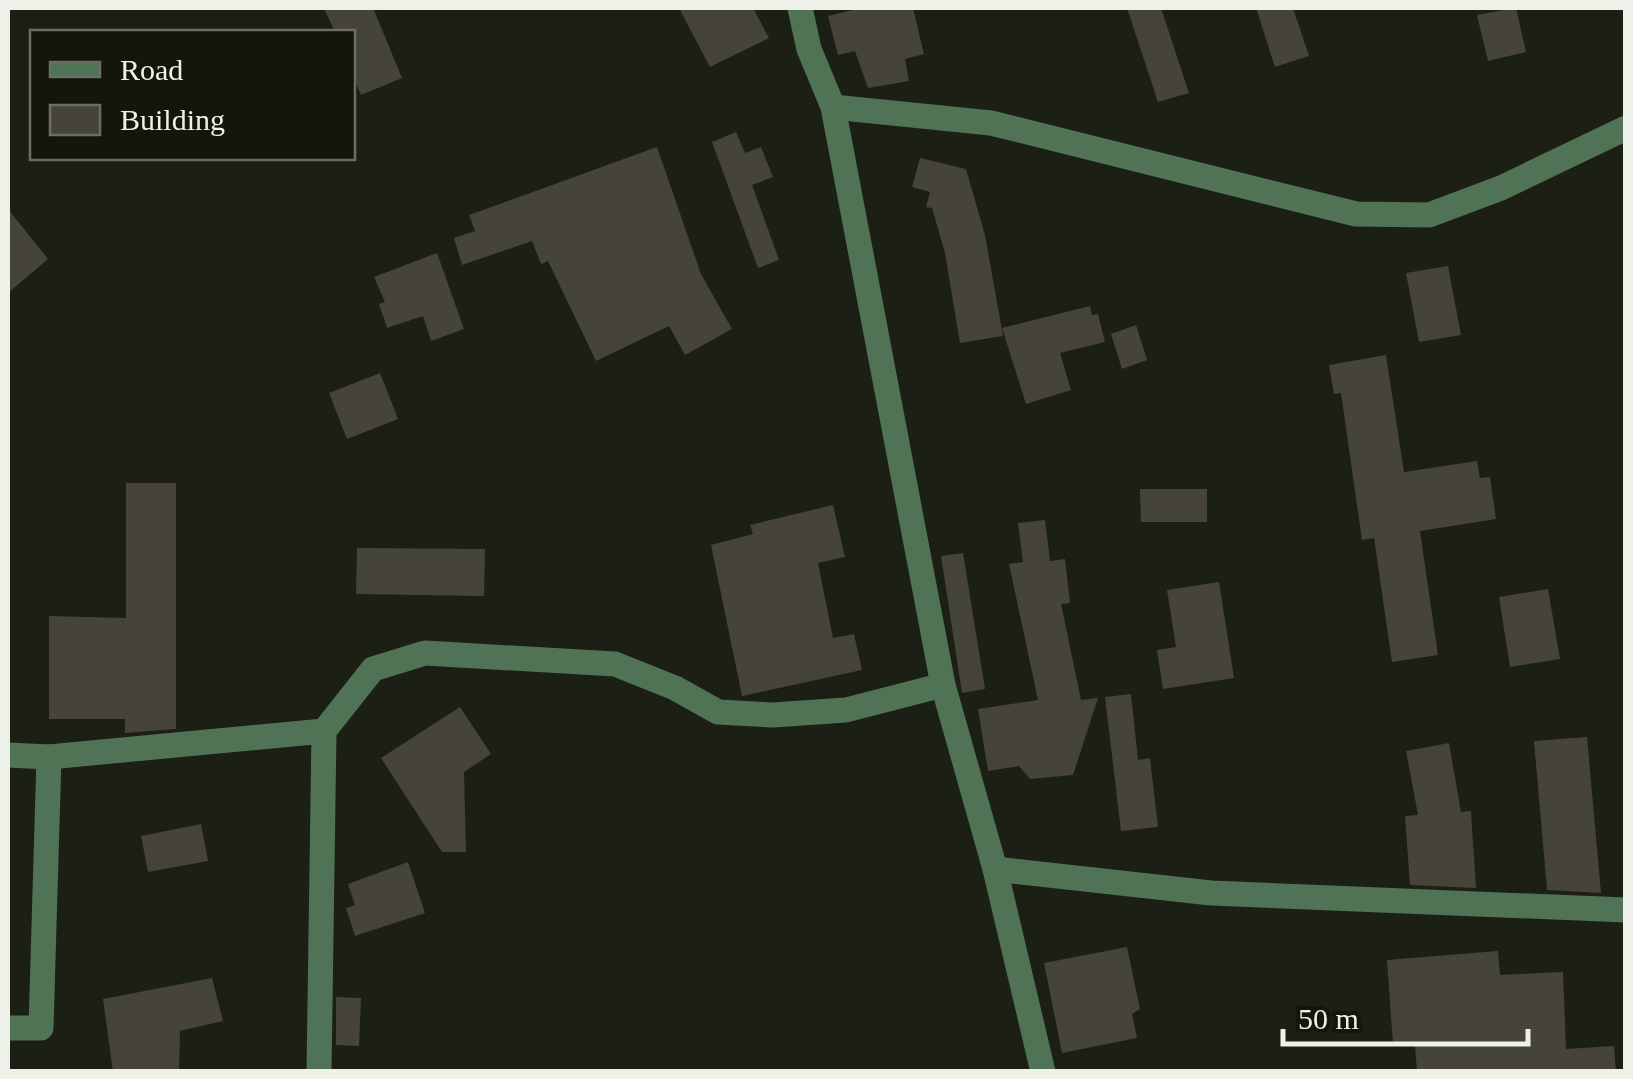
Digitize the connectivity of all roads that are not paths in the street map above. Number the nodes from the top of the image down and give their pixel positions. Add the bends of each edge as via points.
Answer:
1 (800, 8) edge
2 (832, 106) junction
3 (1626, 128) edge
4 (943, 685) junction
5 (324, 731) junction
6 (8, 755) edge
7 (49, 756) junction
8 (994, 869) junction
9 (1626, 910) edge
10 (8, 1028) edge
11 (319, 1072) edge
12 (1044, 1072) edge

1 - 2 street
2 - 3 street via 991,123 1356,214 1429,215
2 - 4 street
4 - 5 street via 846,710 718,712 615,664 425,653 374,669
4 - 8 street
5 - 7 street
5 - 11 street
6 - 7 street
7 - 10 street via 41,1028
8 - 9 street via 1211,893
8 - 12 street

